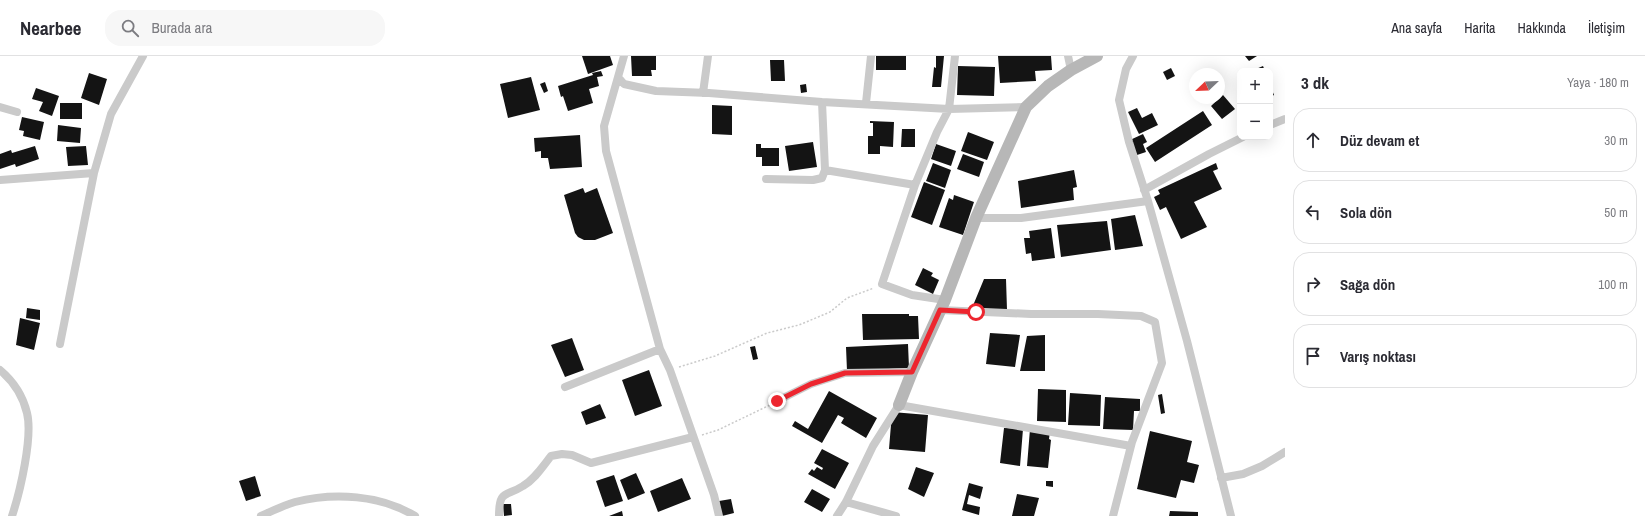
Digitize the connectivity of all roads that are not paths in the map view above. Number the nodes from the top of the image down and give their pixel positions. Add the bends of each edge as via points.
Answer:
1 (143, 56) edge
2 (624, 56) edge
3 (708, 56) edge
4 (871, 56) edge
5 (955, 56) edge
6 (1068, 56) edge
7 (1097, 56) edge
8 (1133, 56) edge
9 (1071, 70) junction
10 (618, 77) junction
11 (703, 92) junction
12 (822, 102) junction
13 (866, 104) junction
14 (0, 107) edge
15 (1026, 107) junction
16 (948, 109) junction
17 (17, 112) dead end
18 (1285, 119) edge
19 (1273, 124) edge
20 (1237, 140) edge
21 (825, 170) junction
22 (94, 173) junction
23 (0, 180) edge
24 (766, 180) dead end
25 (914, 185) junction
26 (1144, 190) junction
27 (1148, 200) junction
28 (976, 218) junction
29 (942, 305) junction
30 (60, 344) dead end
31 (660, 349) junction
32 (0, 370) edge
33 (912, 372) junction
34 (565, 387) dead end
35 (777, 401) road end
36 (899, 405) junction
37 (693, 437) junction
38 (1131, 446) junction
39 (1285, 452) edge
40 (1221, 478) junction
41 (846, 502) junction
42 (12, 516) edge
43 (261, 516) edge
44 (415, 516) edge
45 (499, 516) edge
46 (719, 516) edge
47 (837, 516) edge
48 (896, 516) edge
49 (1113, 516) edge
50 (1231, 516) edge

1 - 22 street via 111,114
2 - 10 street
3 - 11 street
4 - 13 street
5 - 16 street
6 - 9 street
7 - 9 street
8 - 26 street via 1126,69 1119,100
9 - 15 street via 1048,86
10 - 11 street via 624,84 656,91
10 - 31 street via 604,126 606,151
11 - 12 street
12 - 13 street
12 - 21 street
13 - 16 street
14 - 17 street
15 - 16 street
15 - 28 street
16 - 25 street
18 - 19 street
20 - 26 street
21 - 24 street via 822,178 813,180
21 - 25 street
22 - 23 street
22 - 30 street
25 - 29 street via 882,284
26 - 27 street
27 - 28 street via 1020,218
27 - 40 street
28 - 29 street
29 - 33 street
29 - 38 street via 1031,314 1141,316 1155,322 1162,363
31 - 34 street
31 - 37 street
32 - 42 street via 9,378 21,397 28,415 26,452 17,503
33 - 35 street via 845,373 811,384
33 - 36 street
36 - 38 street
36 - 41 street via 873,446
37 - 45 street via 591,463 562,454 550,456 534,478 523,487 505,494 499,504
37 - 46 street
38 - 49 street
39 - 40 street via 1243,474
40 - 50 street
41 - 47 street
41 - 48 street
43 - 44 street via 294,502 329,496 366,499 403,508

